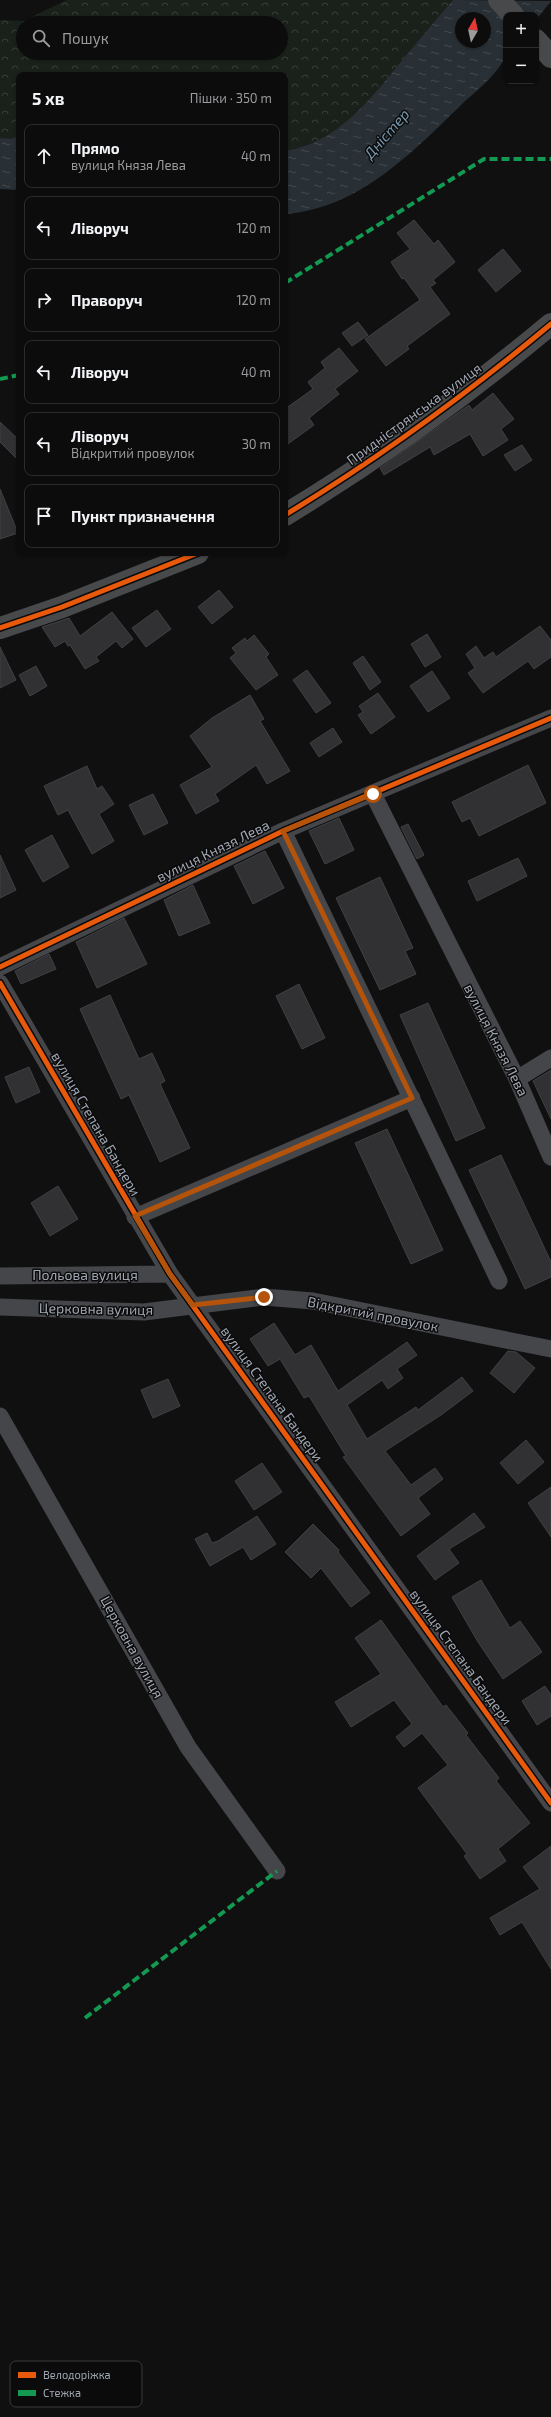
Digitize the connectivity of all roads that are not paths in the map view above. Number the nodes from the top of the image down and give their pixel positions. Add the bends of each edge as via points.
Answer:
1 (499, 0) edge
2 (509, 12) edge
3 (539, 43) edge
4 (551, 56) edge
5 (551, 324) edge
6 (288, 513) edge
7 (190, 556) edge
8 (0, 628) edge
9 (551, 718) edge
10 (373, 794) junction
11 (283, 831) junction
12 (0, 967) edge
13 (0, 983) edge
14 (551, 1058) edge
15 (517, 1079) junction
16 (412, 1098) junction
17 (551, 1157) edge
18 (135, 1216) junction
19 (170, 1274) junction
20 (0, 1276) edge
21 (499, 1281) dead end
22 (193, 1305) junction
23 (0, 1307) edge
24 (551, 1349) edge
25 (0, 1416) edge
26 (551, 1803) edge
27 (277, 1871) dead end

1 - 2 main road
3 - 4 main road
5 - 6 main road, Придністрянська вулиця via 491,373 354,472
7 - 8 main road via 62,607
9 - 10 street, вулиця Князя Лева
10 - 11 street, вулиця Князя Лева
10 - 15 street, вулиця Князя Лева
11 - 12 street, вулиця Князя Лева
11 - 16 street
13 - 18 street, вулиця Степана Бандери
14 - 15 street
15 - 17 street, вулиця Князя Лева
16 - 18 street
16 - 21 street
18 - 19 street, вулиця Степана Бандери
19 - 20 street, Польова вулиця
19 - 22 street, вулиця Степана Бандери
22 - 23 street, Церковна вулиця via 144,1312
22 - 24 street, Відкритий провулок via 264,1297 313,1301
22 - 26 street, вулиця Степана Бандери
25 - 27 street, Церковна вулиця via 188,1747

